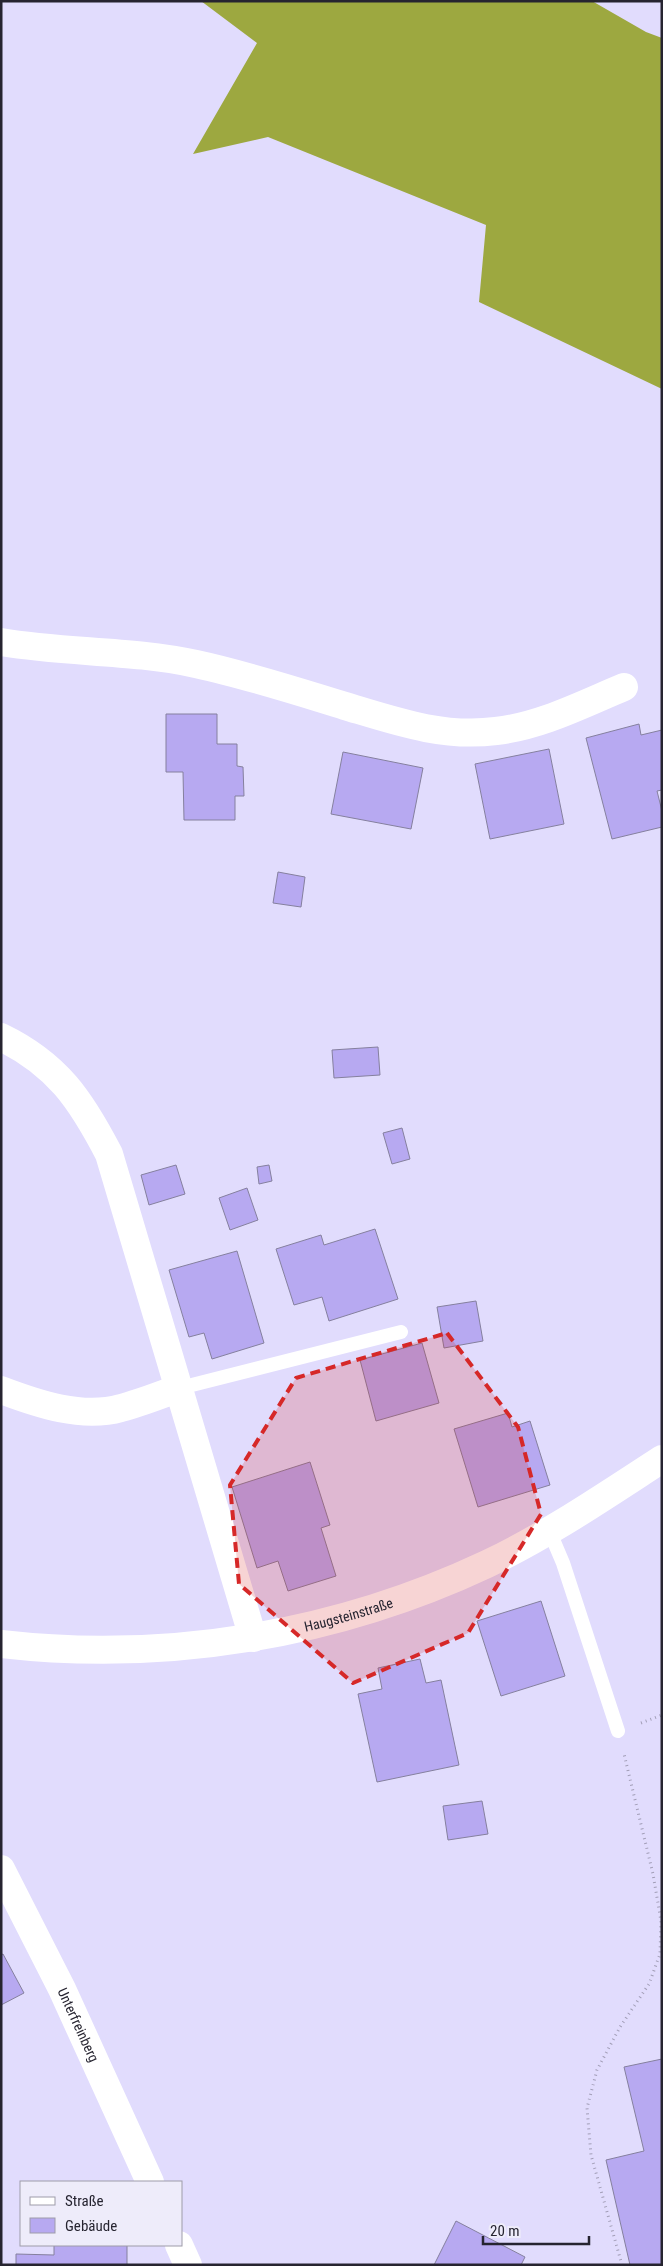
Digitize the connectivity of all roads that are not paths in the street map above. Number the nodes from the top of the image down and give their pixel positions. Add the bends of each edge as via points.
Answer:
1 (1, 642) edge
2 (624, 687) dead end
3 (1, 1037) edge
4 (401, 1332) dead end
5 (180, 1388) junction
6 (1, 1390) edge
7 (662, 1459) edge
8 (549, 1530) junction
9 (253, 1638) junction
10 (1, 1644) edge
11 (618, 1731) road end
12 (1, 1869) edge
13 (150, 2181) edge
14 (178, 2246) edge
15 (188, 2265) edge

1 - 2 street via 149,655 195,664 250,676 417,728 460,734 529,725
3 - 5 street via 26,1049 57,1075 94,1124 110,1154
4 - 5 lane
5 - 6 street via 120,1409 95,1412 66,1409
5 - 9 street
7 - 8 street, Haugsteinstraße
8 - 9 street, Haugsteinstraße via 488,1563 386,1605
8 - 11 lane via 576,1599
9 - 10 street, Haugsteinstraße via 131,1650 70,1650
12 - 13 street, Unterfreinberg via 62,1989
14 - 15 street

